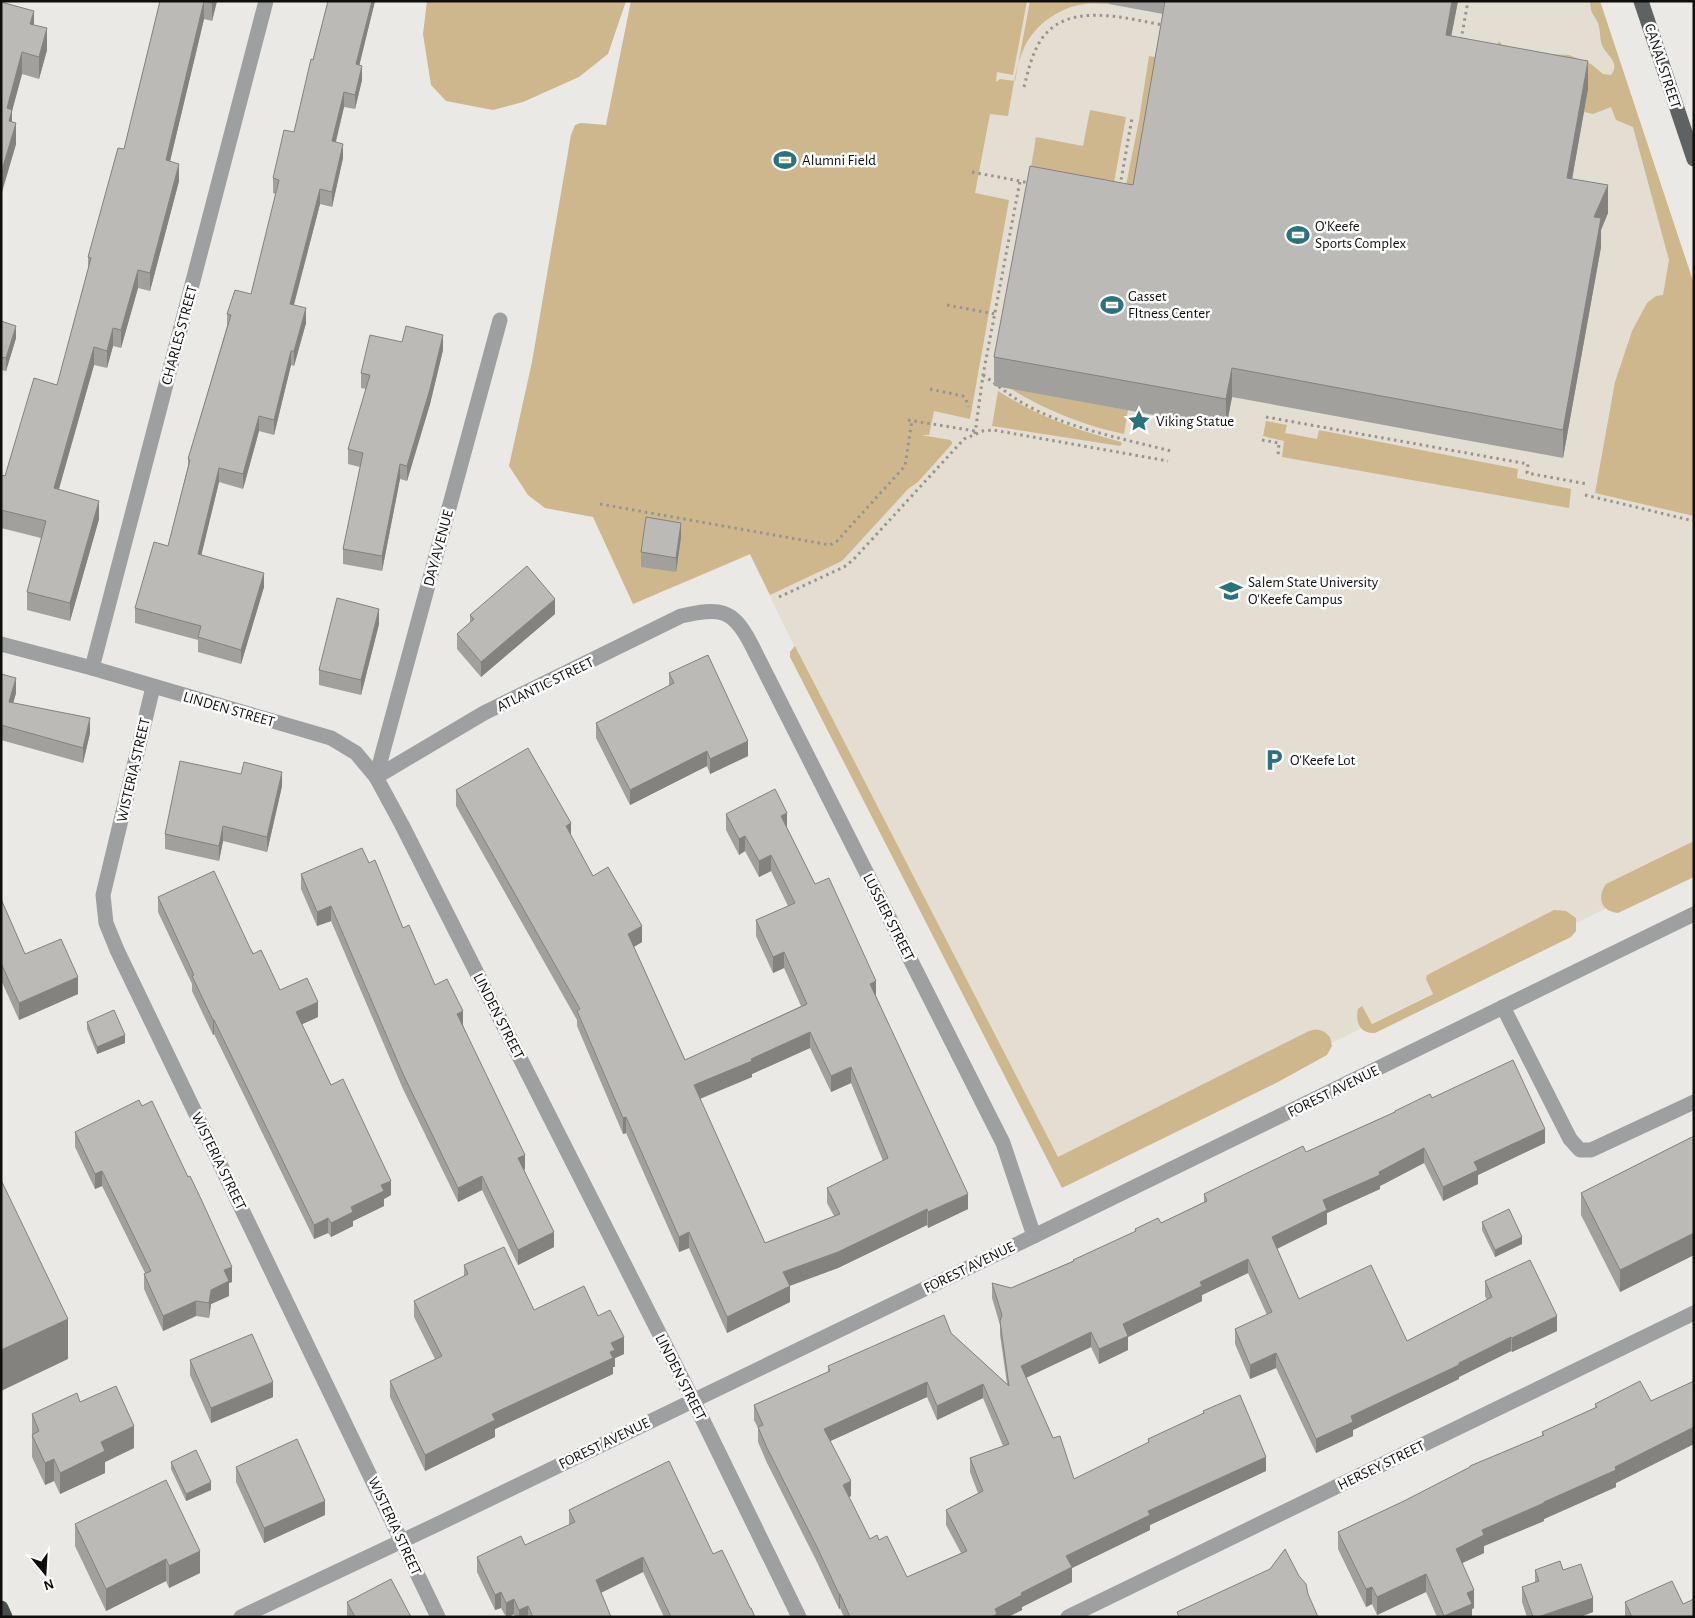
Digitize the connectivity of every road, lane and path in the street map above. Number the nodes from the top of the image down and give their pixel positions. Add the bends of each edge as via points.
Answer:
1 (266, 1) edge
2 (1468, 1) edge
3 (1641, 1) edge
4 (1167, 26) edge
5 (1460, 47) edge
6 (1024, 87) dead end
7 (1132, 118) dead end
8 (1694, 159) edge
9 (972, 172) dead end
10 (1020, 180) junction
11 (1039, 184) edge
12 (1119, 190) edge
13 (947, 305) dead end
14 (995, 314) junction
15 (500, 320) dead end
16 (984, 375) junction
17 (930, 389) dead end
18 (968, 407) dead end
19 (1266, 417) dead end
20 (975, 432) junction
21 (1262, 440) dead end
22 (1170, 451) dead end
23 (1278, 456) dead end
24 (1168, 461) dead end
25 (1586, 484) dead end
26 (1585, 495) dead end
27 (600, 504) dead end
28 (1694, 521) edge
29 (779, 597) dead end
30 (721, 612) joint
31 (1, 644) edge
32 (92, 668) junction
33 (153, 687) junction
34 (376, 777) junction
35 (1694, 914) edge
36 (1503, 1007) junction
37 (1694, 1102) edge
38 (1034, 1236) junction
39 (1694, 1313) edge
40 (693, 1400) junction
41 (402, 1541) junction
42 (1, 1608) edge
43 (5, 1617) edge
44 (241, 1617) edge
45 (438, 1617) edge
46 (799, 1617) edge
47 (1068, 1617) edge

1 - 32 street, CHARLES STREET
2 - 5 path
3 - 8 main road, CANAL STREET
4 - 6 path via 1109,15 1074,17 1059,24 1040,41
7 - 12 path
9 - 10 path
10 - 11 path
10 - 14 path
13 - 14 path
14 - 16 path
15 - 34 street, DAY AVENUE
16 - 20 path
16 - 22 path via 1043,413 1083,428
17 - 18 path via 963,396
19 - 25 path via 1528,464 1526,473
20 - 24 path via 993,430
20 - 27 path via 910,420 904,466 830,545
20 - 29 path via 964,439 853,560
21 - 23 path via 1279,443
26 - 28 path
30 - 34 street, ATLANTIC STREET via 682,616 484,713
30 - 38 street, LUSSIER STREET via 737,620 749,639 1003,1143
31 - 32 street, LINDEN STREET
32 - 33 street, LINDEN STREET
33 - 34 street, LINDEN STREET via 331,738 356,753
33 - 41 street, WISTERIA STREET via 104,895 106,923
34 - 40 street, LINDEN STREET
35 - 36 street, FOREST AVENUE
36 - 37 street via 1570,1139 1580,1150 1592,1150
36 - 38 street, FOREST AVENUE
38 - 40 street, FOREST AVENUE
39 - 47 street, HERSEY STREET
40 - 41 street, FOREST AVENUE
40 - 46 street, LINDEN STREET
41 - 44 street, FOREST AVENUE
41 - 45 street, WISTERIA STREET
42 - 43 highway

